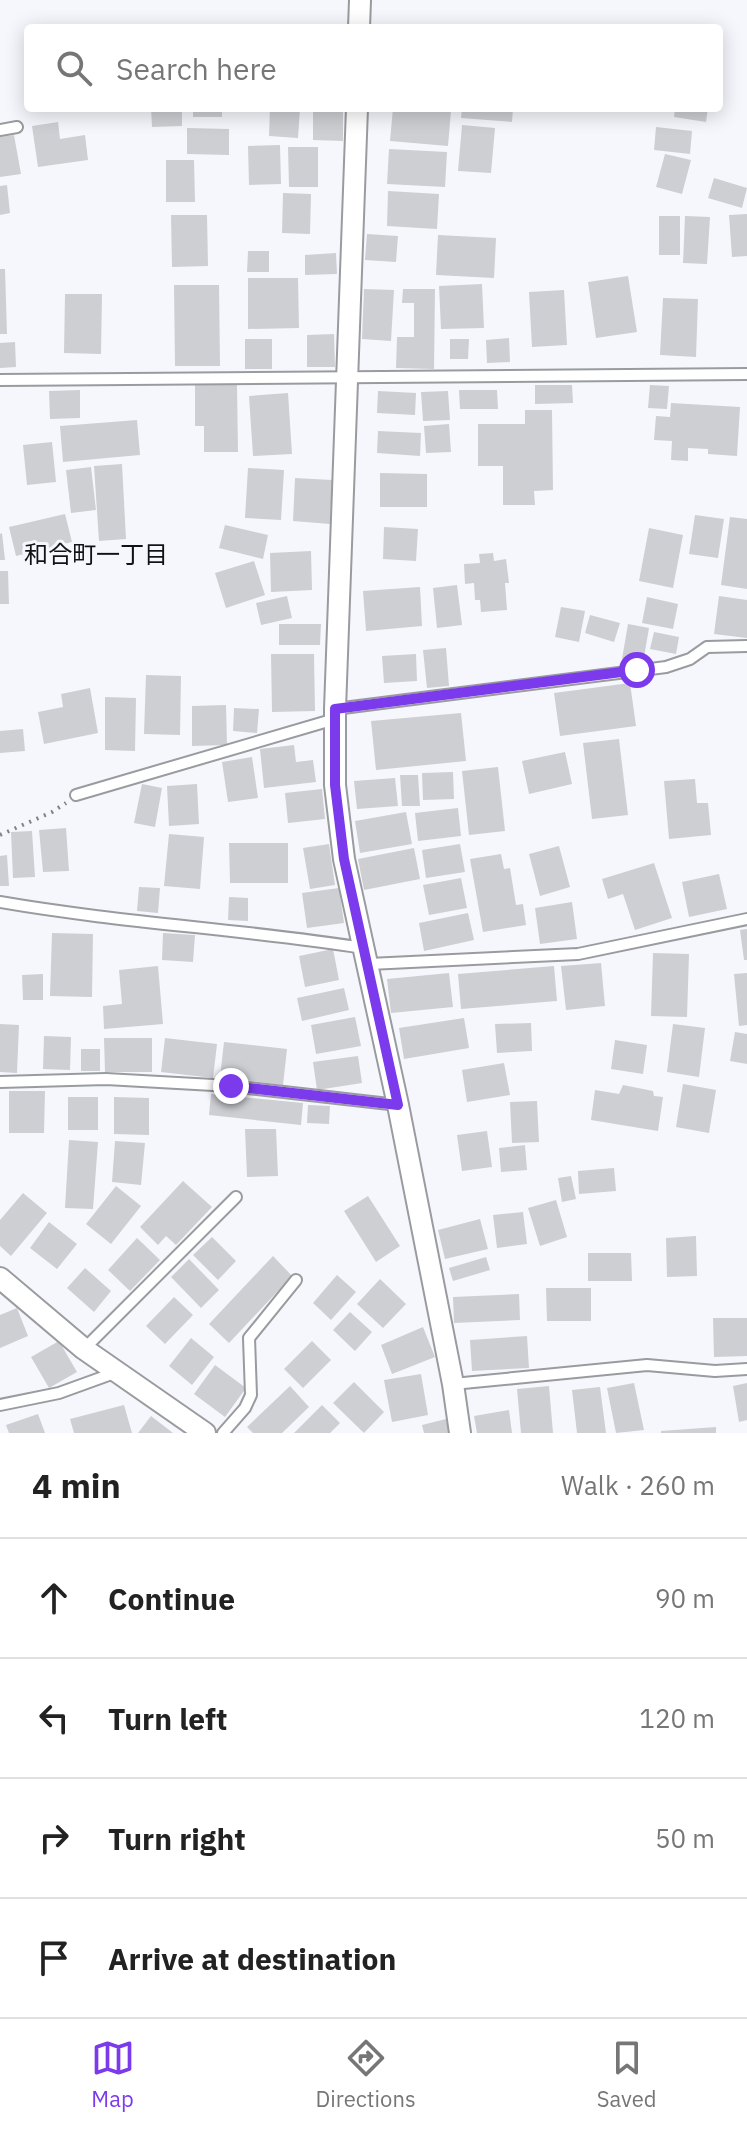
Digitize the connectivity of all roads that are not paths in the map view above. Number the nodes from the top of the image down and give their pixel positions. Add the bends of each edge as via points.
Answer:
1 (360, 0) edge
2 (359, 24) edge
3 (357, 112) edge
4 (17, 127) dead end
5 (0, 130) edge
6 (747, 374) edge
7 (348, 377) junction
8 (0, 380) edge
9 (747, 646) edge
10 (335, 714) junction
11 (76, 795) road end
12 (0, 902) edge
13 (747, 919) edge
14 (367, 956) junction
15 (0, 1082) edge
16 (398, 1105) junction
17 (236, 1197) dead end
18 (0, 1278) edge
19 (296, 1280) dead end
20 (84, 1349) junction
21 (747, 1369) edge
22 (119, 1372) junction
23 (453, 1384) junction
24 (0, 1405) edge
25 (205, 1433) edge
26 (223, 1433) edge
27 (460, 1433) edge

1 - 2 street
3 - 7 street
4 - 5 lane
6 - 7 lane
7 - 8 lane
7 - 10 street
9 - 10 lane via 707,647 666,667
10 - 11 lane
10 - 14 street via 335,785 344,859
12 - 14 lane via 277,935
13 - 14 lane via 578,954
14 - 16 street
15 - 16 lane via 106,1079 231,1086
16 - 23 street
17 - 20 lane
18 - 20 street
19 - 26 lane via 249,1338 251,1395
20 - 22 street
21 - 23 lane via 647,1365
22 - 24 lane via 59,1393
22 - 25 street
23 - 27 street

